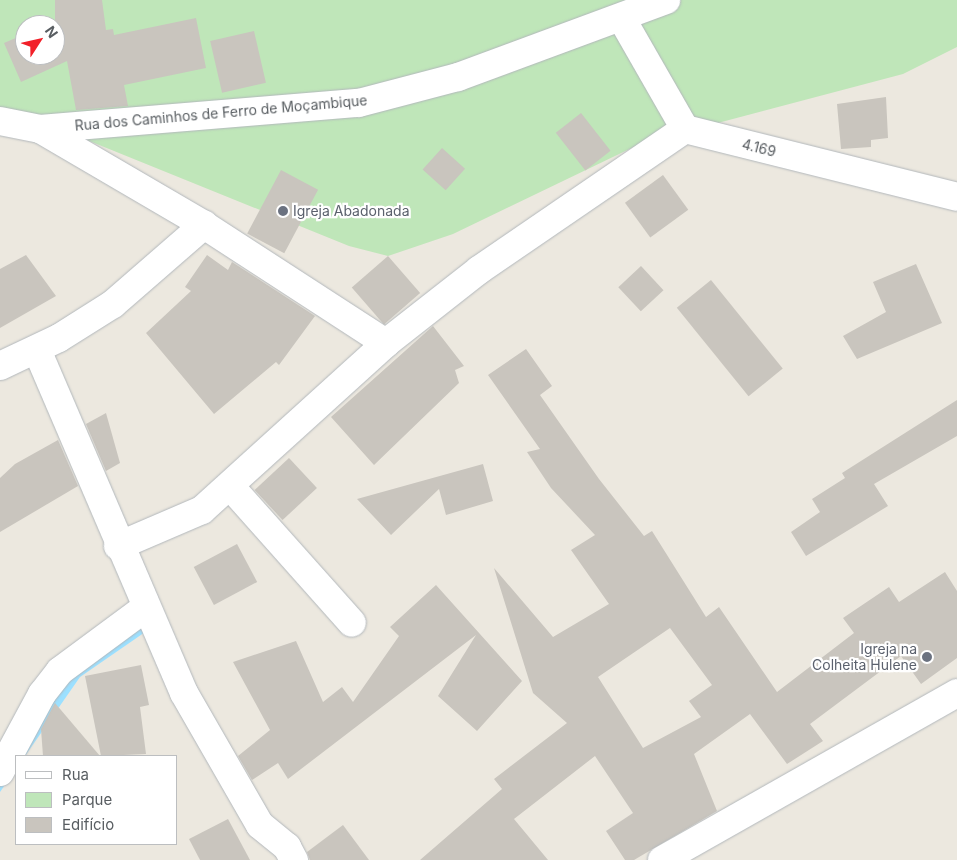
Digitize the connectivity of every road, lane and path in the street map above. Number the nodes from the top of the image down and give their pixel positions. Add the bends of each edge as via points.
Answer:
1 (666, 0) edge
2 (622, 19) junction
3 (0, 121) edge
4 (40, 129) junction
5 (685, 129) junction
6 (957, 196) edge
7 (204, 225) junction
8 (386, 343) junction
9 (37, 350) junction
10 (0, 366) edge
11 (230, 486) junction
12 (118, 546) junction
13 (145, 608) junction
14 (352, 623) dead end
15 (957, 693) edge
16 (0, 772) edge
17 (294, 860) edge
18 (662, 860) edge

1 - 2 street, Rua dos Caminhos de Ferro de Moçambique
2 - 4 street, Rua dos Caminhos de Ferro de Moçambique via 458,77 359,102
2 - 5 street
3 - 4 street, Rua dos Caminhos de Ferro de Moçambique
4 - 7 street
5 - 6 street, 4.169
5 - 8 street via 479,270
7 - 8 street
7 - 9 street via 113,304
8 - 11 street
9 - 10 street
9 - 12 street via 89,467
11 - 12 street via 202,510
11 - 14 street
12 - 13 street
13 - 16 street via 60,671 42,694
13 - 17 street via 210,745 260,825 288,847
15 - 18 street

